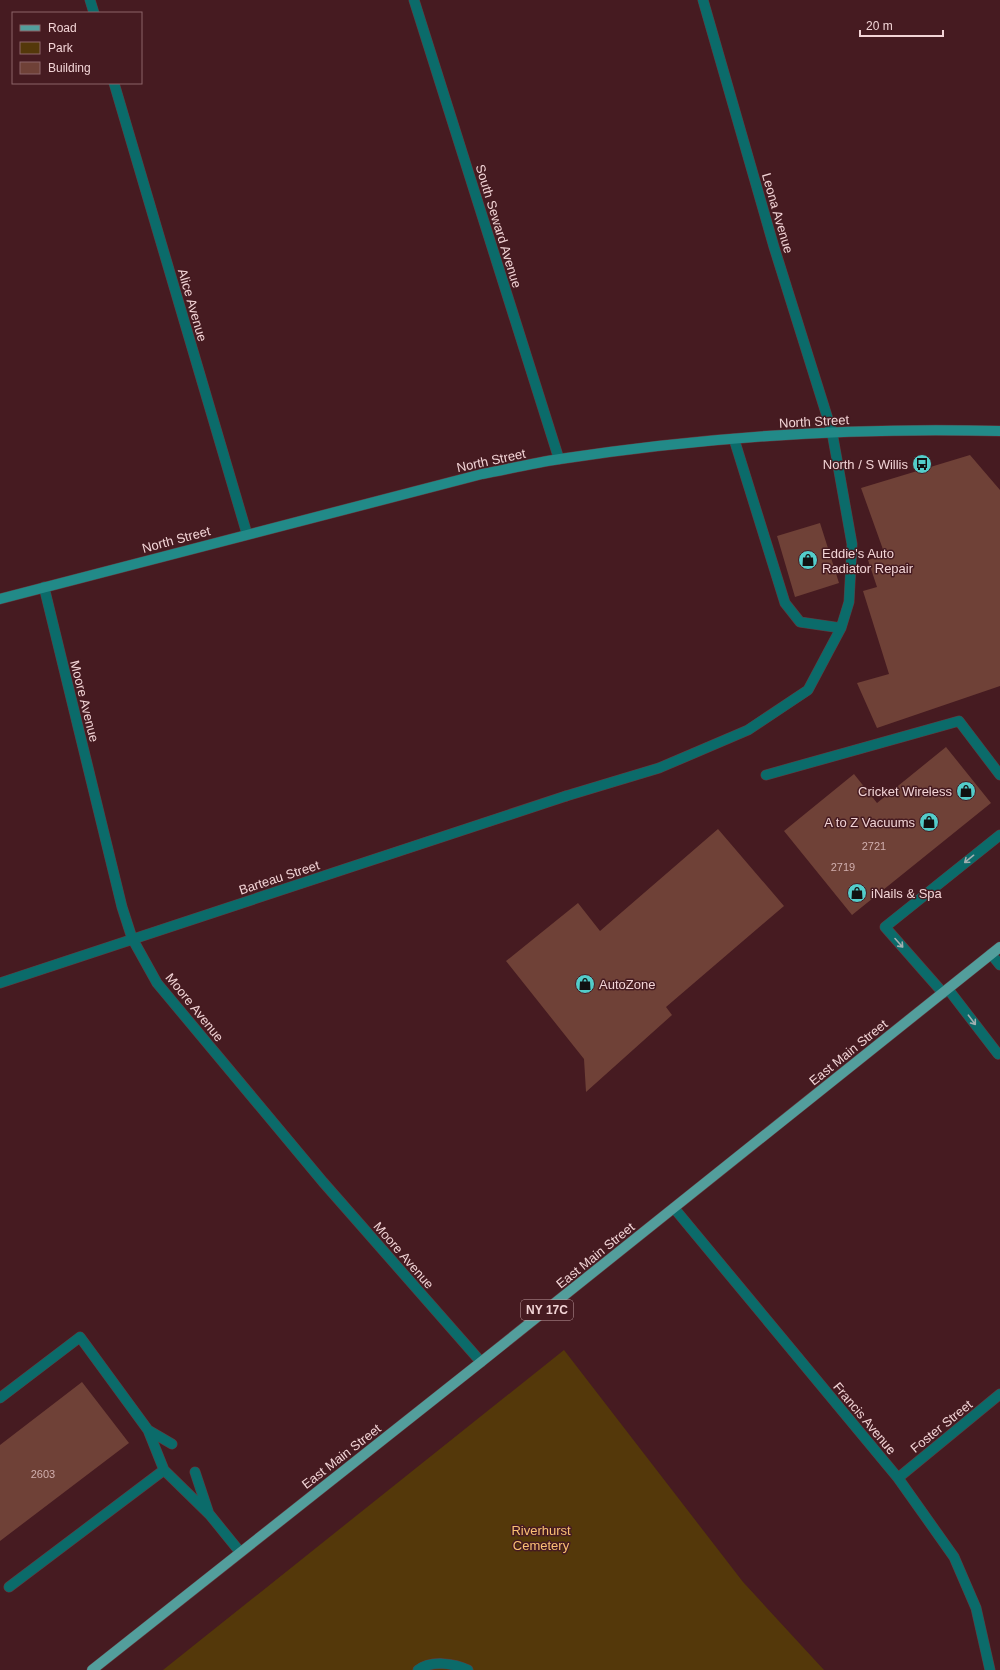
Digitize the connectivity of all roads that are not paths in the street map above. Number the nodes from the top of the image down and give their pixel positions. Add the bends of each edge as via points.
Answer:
1 (90, 0) edge
2 (414, 0) edge
3 (703, 0) edge
4 (94, 12) edge
5 (114, 84) edge
6 (1000, 431) edge
7 (832, 432) junction
8 (734, 439) junction
9 (559, 459) junction
10 (247, 534) junction
11 (44, 587) junction
12 (0, 599) edge
13 (840, 628) junction
14 (766, 775) dead end
15 (1000, 776) edge
16 (1000, 835) edge
17 (132, 938) junction
18 (1000, 947) edge
19 (991, 954) junction
20 (1000, 965) edge
21 (0, 983) edge
22 (946, 991) junction
23 (1000, 1054) edge
24 (674, 1208) junction
25 (481, 1362) junction
26 (1000, 1394) edge
27 (0, 1398) edge
28 (148, 1430) junction
29 (172, 1444) dead end
30 (164, 1470) junction
31 (195, 1472) dead end
32 (898, 1478) junction
33 (210, 1515) junction
34 (240, 1552) junction
35 (9, 1587) dead end
36 (92, 1670) edge
37 (418, 1670) edge
38 (468, 1670) edge
39 (990, 1670) edge

1 - 4 street
2 - 9 street, South Seward Avenue
3 - 7 street, Leona Avenue via 774,247
5 - 10 street, Alice Avenue
6 - 7 street, North Street
7 - 8 street, North Street
7 - 13 street, Leona Avenue via 852,544 849,602
8 - 9 street, North Street via 690,442
8 - 13 street via 785,603 800,622
9 - 10 street, North Street via 482,474
10 - 11 street, North Street
11 - 12 street, North Street
11 - 17 street, Moore Avenue via 122,907
13 - 17 street, Barteau Street via 808,690 748,730 659,768
14 - 15 street via 959,722
16 -> 22 street via 885,926
17 - 21 street, Barteau Street
17 - 25 street, Moore Avenue via 167,995 323,1182
18 - 19 main road, East Main Street / NY 17C
19 - 20 street
19 - 22 main road, East Main Street / NY 17C
22 -> 23 street
22 - 24 main road, East Main Street / NY 17C
24 - 25 main road, East Main Street / NY 17C
24 - 32 street, Francis Avenue
25 - 34 main road, East Main Street / NY 17C
26 - 32 street, Foster Street
27 - 28 street via 80,1337
28 - 29 street
28 - 30 street
30 - 33 street
30 - 35 street
31 - 33 street
32 - 39 street, Francis Avenue via 954,1557 976,1608
33 - 34 street
34 - 36 main road, East Main Street / NY 17C
37 - 38 street via 424,1665 446,1664

